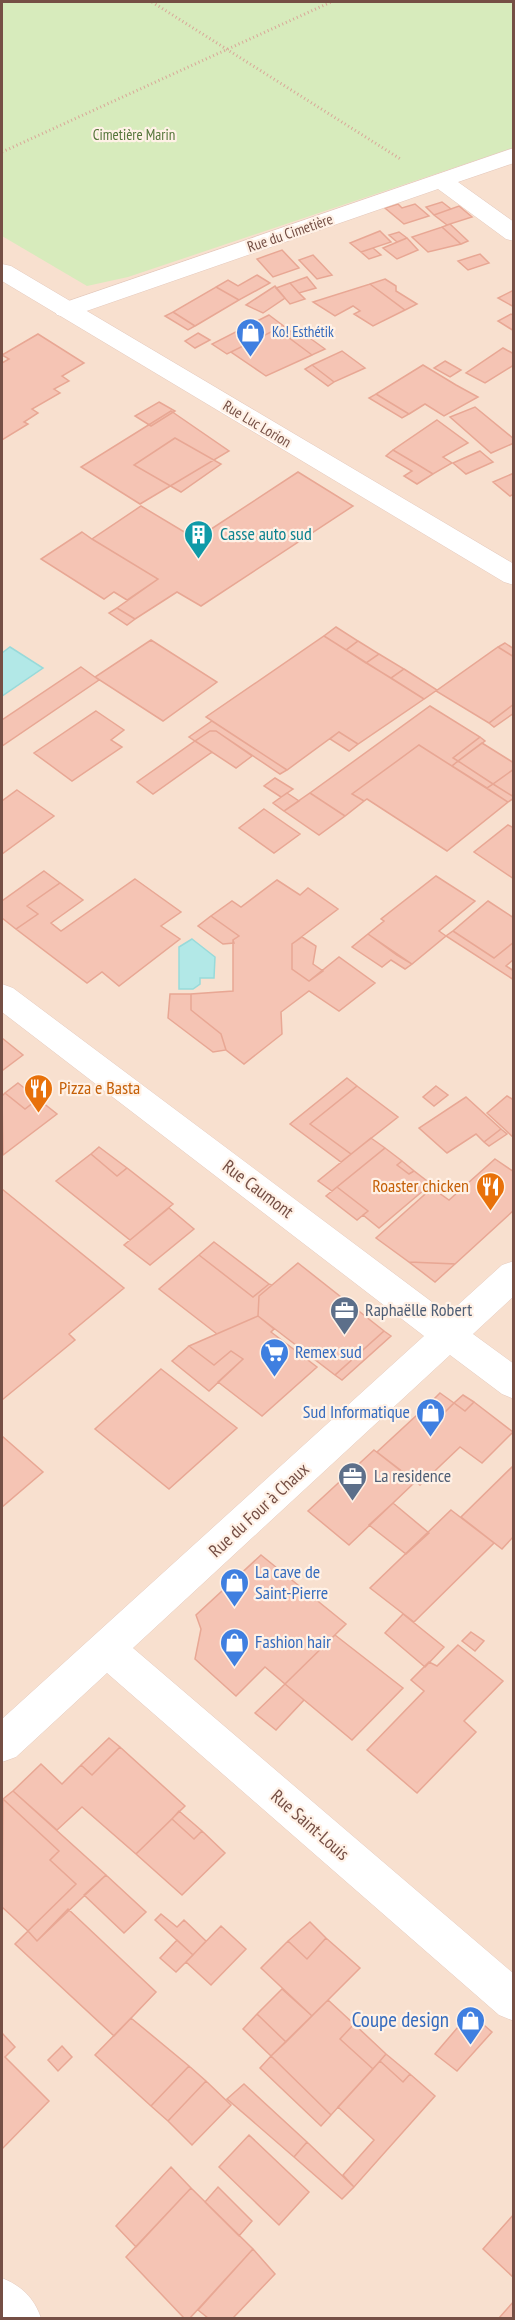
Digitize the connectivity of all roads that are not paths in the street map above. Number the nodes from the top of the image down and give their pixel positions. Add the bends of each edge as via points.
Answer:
1 (513, 155) edge
2 (438, 181) junction
3 (513, 234) edge
4 (2, 271) edge
5 (66, 310) junction
6 (513, 576) edge
7 (2, 996) edge
8 (513, 1275) edge
9 (450, 1335) junction
10 (513, 1384) edge
11 (107, 1649) junction
12 (2, 1744) edge
13 (513, 2001) edge
14 (2, 2300) edge
15 (19, 2319) edge

1 - 2 street, Rue du Cimetière
2 - 3 street
2 - 5 street, Rue du Cimetière
4 - 5 street, Rue Luc Lorion
5 - 6 street, Rue Luc Lorion
7 - 9 street, Rue Caumont
8 - 9 street, Rue du Four à Chaux
9 - 10 street, Rue Caumont
9 - 11 street, Rue du Four à Chaux
11 - 12 street, Rue du Four à Chaux
11 - 13 street, Rue Saint-Louis
14 - 15 street

